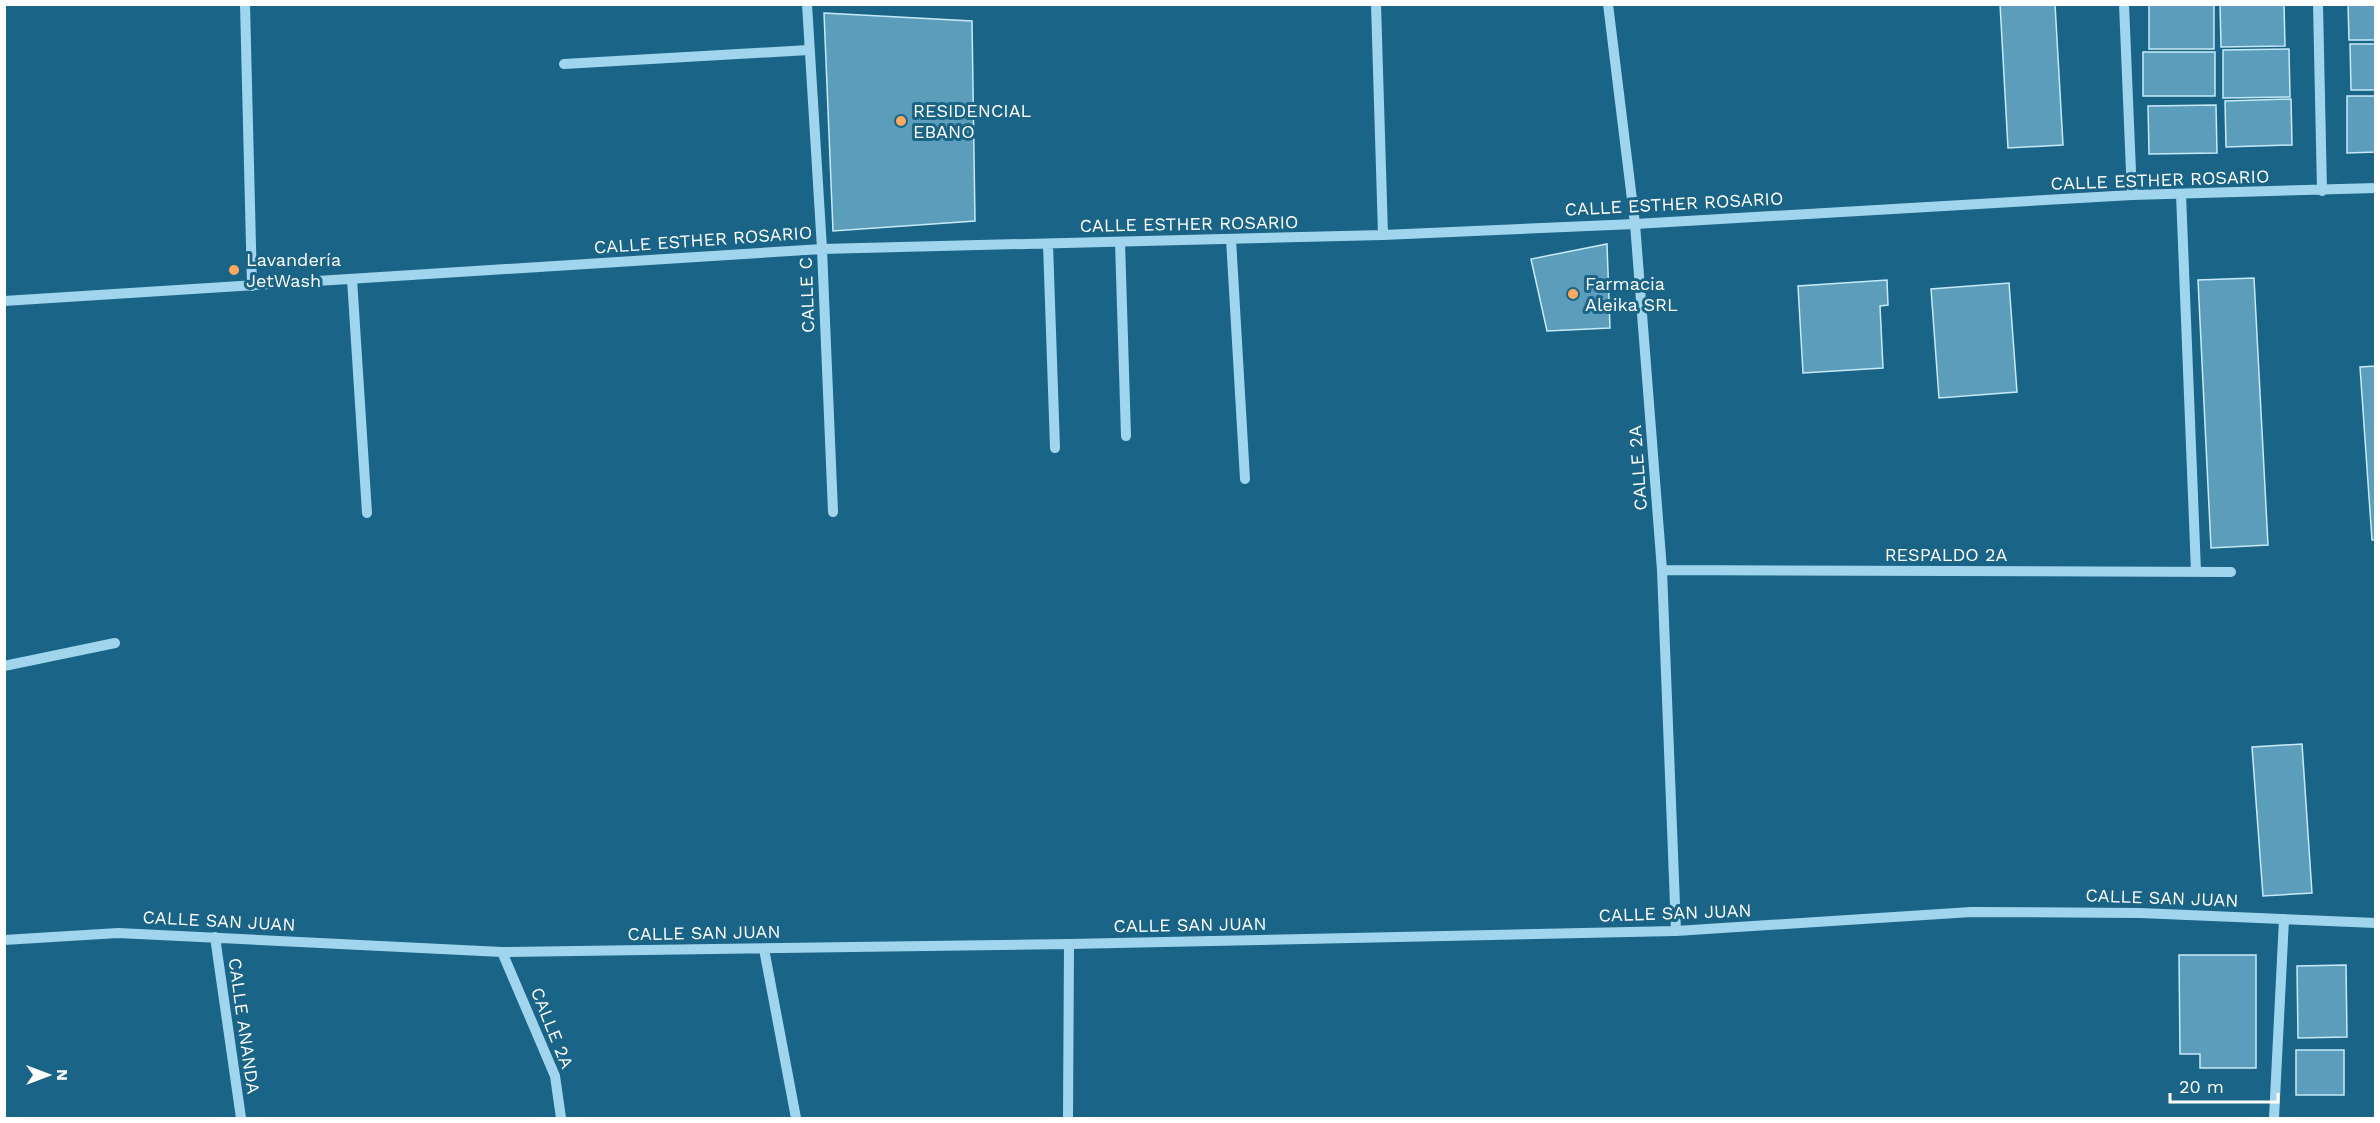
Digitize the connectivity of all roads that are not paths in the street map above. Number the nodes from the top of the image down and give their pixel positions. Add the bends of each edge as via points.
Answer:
1 (245, 4) edge
2 (807, 4) edge
3 (1376, 4) edge
4 (1608, 4) edge
5 (2124, 4) edge
6 (2318, 4) edge
7 (810, 50) junction
8 (564, 64) dead end
9 (2376, 188) edge
10 (2322, 191) junction
11 (2181, 194) junction
12 (2132, 195) junction
13 (1635, 224) junction
14 (1383, 235) junction
15 (1231, 239) junction
16 (1120, 242) junction
17 (1048, 244) junction
18 (822, 249) junction
19 (352, 279) junction
20 (252, 286) junction
21 (4, 301) edge
22 (1126, 436) dead end
23 (1055, 448) dead end
24 (1245, 479) dead end
25 (833, 512) dead end
26 (367, 513) dead end
27 (1662, 570) junction
28 (2196, 572) junction
29 (2231, 572) dead end
30 (115, 643) dead end
31 (4, 666) edge
32 (2284, 919) junction
33 (2376, 923) edge
34 (1676, 931) junction
35 (215, 938) junction
36 (4, 940) edge
37 (1069, 944) junction
38 (764, 949) junction
39 (502, 952) junction
40 (241, 1119) edge
41 (561, 1119) edge
42 (796, 1119) edge
43 (1068, 1119) edge
44 (2274, 1119) edge

1 - 20 street
2 - 7 street, CALLE C
3 - 14 street
4 - 13 street, CALLE 2A
5 - 12 street
6 - 10 street
7 - 8 street
7 - 18 street, CALLE C
9 - 10 street, CALLE ESTHER ROSARIO
10 - 11 street, CALLE ESTHER ROSARIO
11 - 12 street, CALLE ESTHER ROSARIO
11 - 28 street
12 - 13 street, CALLE ESTHER ROSARIO
13 - 14 street, CALLE ESTHER ROSARIO
13 - 27 street, CALLE 2A
14 - 15 street, CALLE ESTHER ROSARIO
15 - 16 street, CALLE ESTHER ROSARIO
15 - 24 street
16 - 17 street, CALLE ESTHER ROSARIO
16 - 22 street
17 - 18 street, CALLE ESTHER ROSARIO
17 - 23 street
18 - 19 street, CALLE ESTHER ROSARIO
18 - 25 street, CALLE C
19 - 20 street, CALLE ESTHER ROSARIO
19 - 26 street
20 - 21 street, CALLE ESTHER ROSARIO
27 - 28 street, RESPALDO 2A
27 - 34 street, CALLE 2A
28 - 29 street, RESPALDO 2A
30 - 31 street
32 - 33 street, CALLE SAN JUAN
32 - 34 street, CALLE SAN JUAN via 1971,912
32 - 44 street
34 - 37 street, CALLE SAN JUAN
35 - 36 street, CALLE SAN JUAN via 118,933
35 - 39 street, CALLE SAN JUAN
35 - 40 street, CALLE ANANDA
37 - 38 street, CALLE SAN JUAN
37 - 43 street
38 - 39 street, CALLE SAN JUAN
38 - 42 street
39 - 41 street, CALLE 2A via 555,1076

